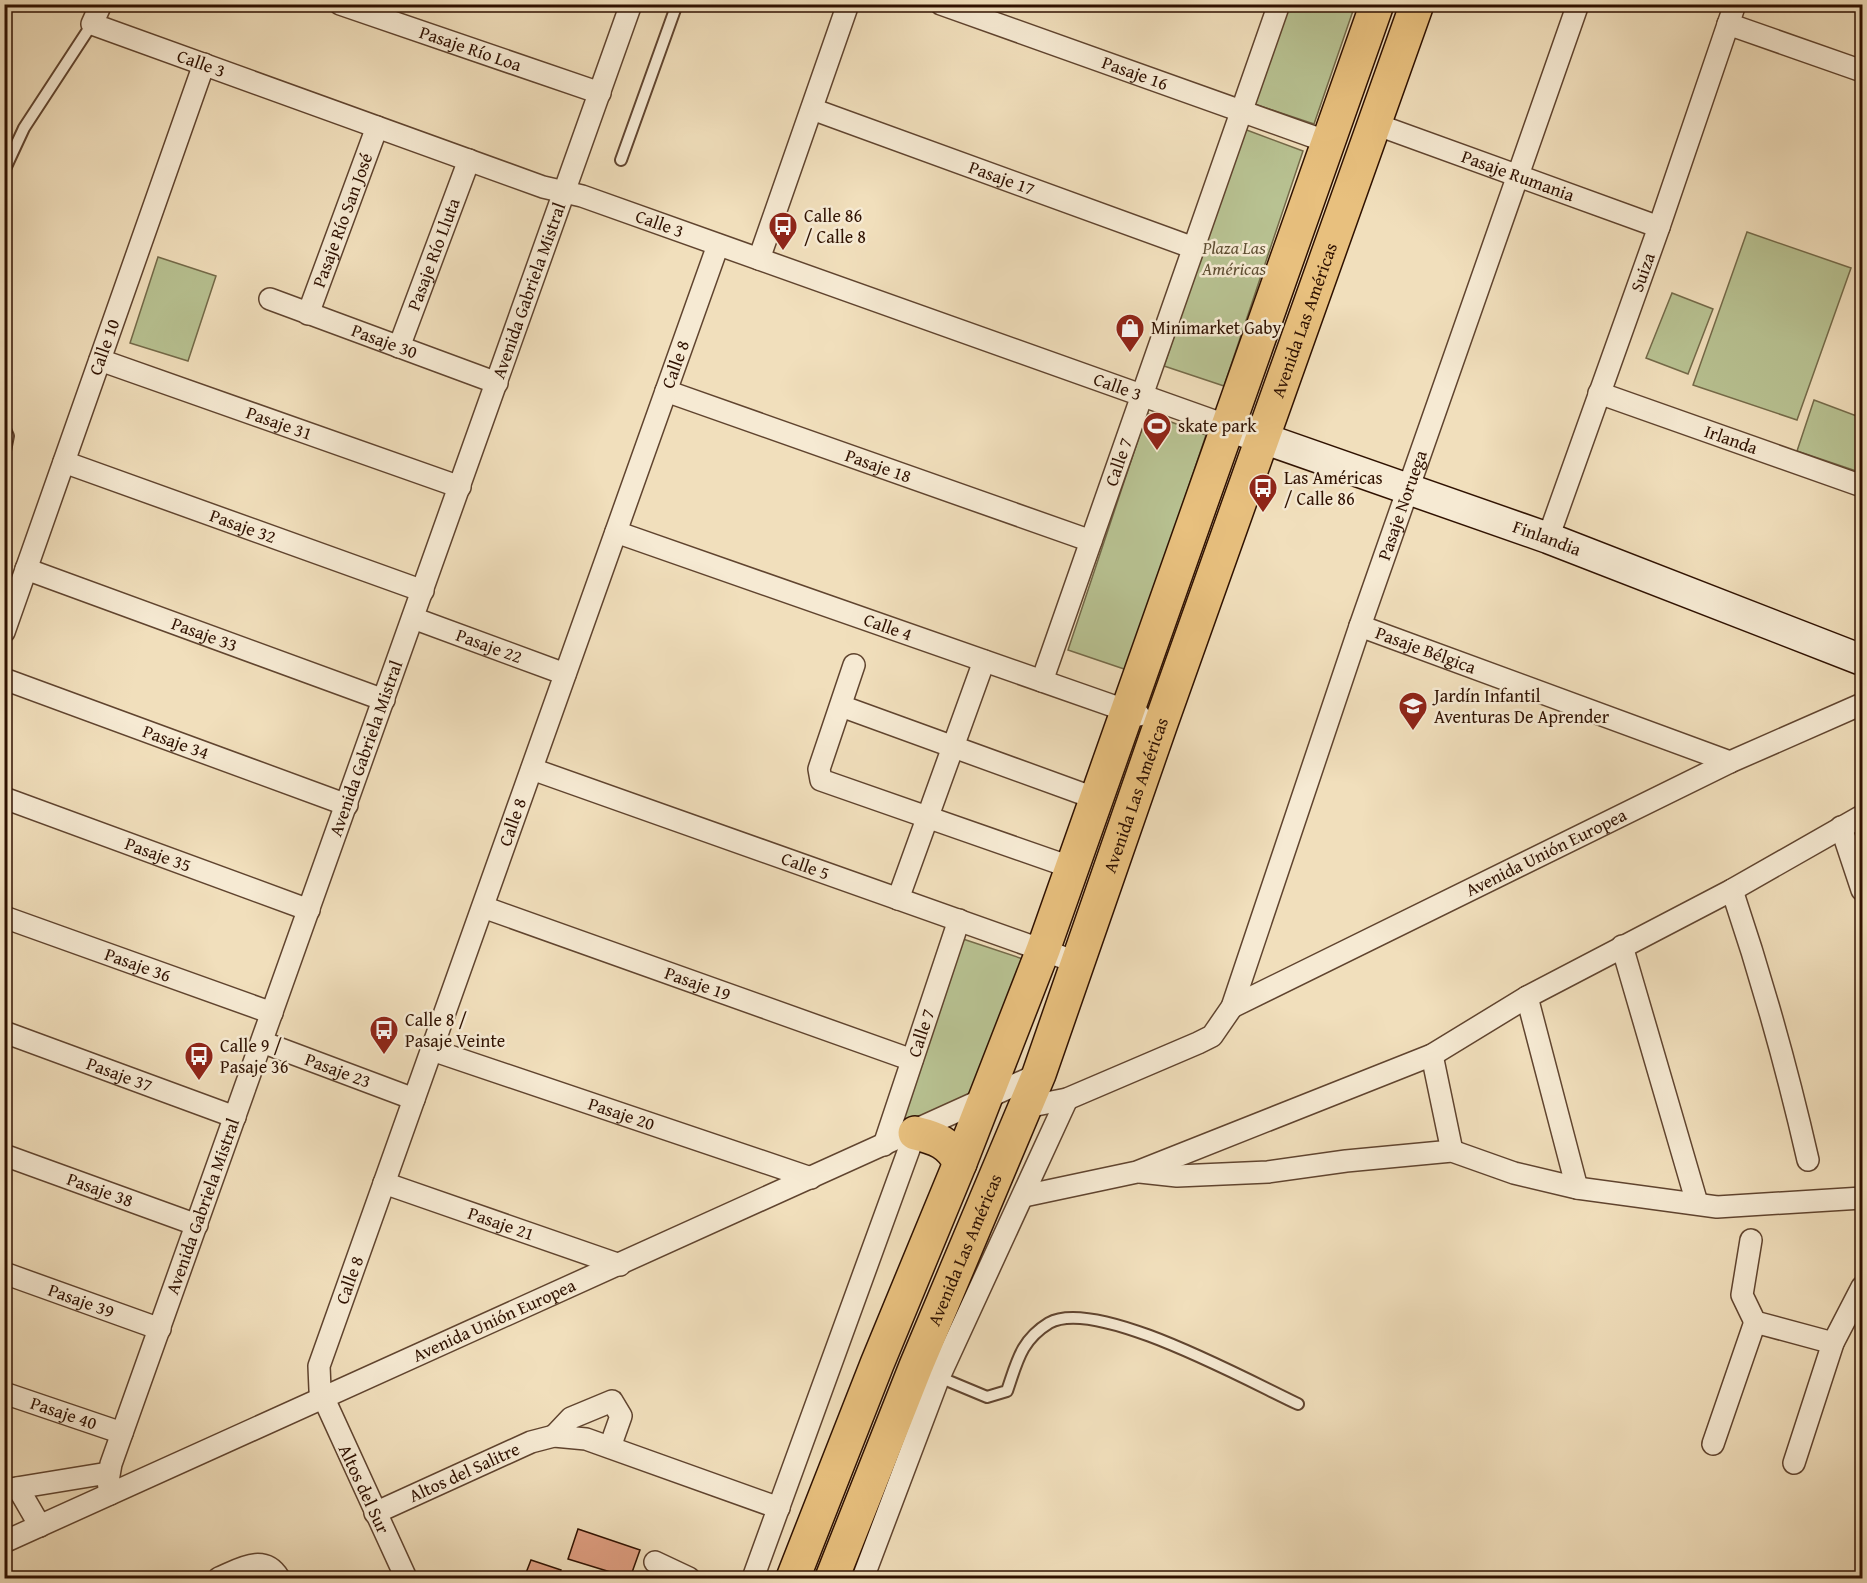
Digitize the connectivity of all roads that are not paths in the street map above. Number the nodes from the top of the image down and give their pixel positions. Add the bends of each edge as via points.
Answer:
1 (100, 4) edge
2 (340, 4) edge
3 (631, 4) edge
4 (678, 4) edge
5 (848, 4) edge
6 (941, 4) edge
7 (1279, 4) edge
8 (1377, 4) edge
9 (1417, 4) edge
10 (1578, 4) edge
11 (1732, 14) edge
12 (92, 24) junction
13 (204, 64) junction
14 (1863, 71) edge
15 (600, 93) junction
16 (812, 109) junction
17 (1241, 111) junction
18 (1375, 124) junction
19 (377, 127) junction
20 (1328, 142) junction
21 (469, 160) junction
22 (621, 160) dead end
23 (4, 171) edge
24 (1516, 176) junction
25 (565, 192) junction
26 (1659, 227) junction
27 (718, 245) junction
28 (1194, 248) junction
29 (759, 259) junction
30 (270, 299) dead end
31 (308, 314) junction
32 (399, 347) junction
33 (100, 360) junction
34 (497, 383) junction
35 (666, 391) junction
36 (1599, 393) junction
37 (1142, 396) junction
38 (1228, 426) junction
39 (4, 427) edge
40 (1264, 439) junction
41 (4, 456) edge
42 (64, 462) junction
43 (1863, 486) edge
44 (460, 487) junction
45 (1407, 489) junction
46 (616, 531) junction
47 (1548, 538) junction
48 (1091, 542) junction
49 (27, 569) junction
50 (423, 591) junction
51 (413, 618) junction
52 (1360, 626) junction
53 (4, 632) edge
54 (1863, 660) edge
55 (984, 661) junction
56 (854, 665) dead end
57 (565, 674) junction
58 (4, 679) edge
59 (1042, 681) junction
60 (384, 700) junction
61 (1863, 704) edge
62 (841, 706) junction
63 (1128, 711) junction
64 (1161, 723) junction
65 (952, 746) junction
66 (1730, 762) junction
67 (532, 769) junction
68 (4, 798) edge
69 (1096, 799) junction
70 (347, 804) junction
71 (926, 816) junction
72 (1863, 816) edge
73 (1841, 827) junction
74 (1072, 868) junction
75 (1732, 890) junction
76 (1863, 890) edge
77 (898, 898) junction
78 (483, 907) junction
79 (309, 910) junction
80 (4, 916) edge
81 (959, 920) junction
82 (1622, 946) junction
83 (1043, 950) junction
84 (1079, 963) junction
85 (1527, 997) junction
86 (1232, 1007) junction
87 (272, 1013) junction
88 (4, 1032) edge
89 (262, 1042) junction
90 (432, 1050) junction
91 (1432, 1055) junction
92 (912, 1060) junction
93 (1039, 1074) junction
94 (986, 1098) junction
95 (414, 1099) junction
96 (1067, 1099) junction
97 (1026, 1107) junction
98 (235, 1117) junction
99 (915, 1133) junction
100 (1012, 1142) junction
101 (884, 1145) junction
102 (1452, 1151) junction
103 (4, 1155) edge
104 (1808, 1160) dead end
105 (960, 1163) junction
106 (1137, 1172) junction
107 (811, 1178) junction
108 (384, 1184) junction
109 (1577, 1188) junction
110 (1024, 1196) junction
111 (1863, 1198) edge
112 (1697, 1203) junction
113 (196, 1225) junction
114 (1751, 1240) dead end
115 (620, 1264) junction
116 (4, 1273) edge
117 (1863, 1287) edge
118 (1755, 1322) junction
119 (159, 1329) junction
120 (1833, 1343) junction
121 (939, 1377) junction
122 (4, 1393) edge
123 (323, 1398) junction
124 (1298, 1404) dead end
125 (122, 1433) junction
126 (554, 1436) junction
127 (1713, 1444) dead end
128 (610, 1447) junction
129 (1794, 1463) dead end
130 (108, 1473) junction
131 (11, 1489) edge
132 (110, 1494) junction
133 (779, 1508) junction
134 (375, 1513) junction
135 (40, 1526) junction
136 (4, 1542) edge
137 (655, 1562) dead end
138 (219, 1578) edge
139 (279, 1578) edge
140 (406, 1578) edge
141 (689, 1578) edge
142 (753, 1578) edge
143 (793, 1578) edge
144 (832, 1578) edge
145 (863, 1578) edge

1 - 12 street
2 - 15 street, Pasaje Río Loa
3 - 15 street, Avenida Gabriela Mistral
4 - 22 lane
5 - 16 street
6 - 17 street, Pasaje 16
7 - 17 street, Calle 7
8 - 20 main road, Avenida Las Américas
9 - 18 main road, Avenida Las Américas
10 - 24 street, Pasaje Noruega
11 - 14 street
11 - 26 street, Suiza
12 - 13 street, Calle 3
12 - 23 lane via 24,128
13 - 19 street, Calle 3
13 - 33 street, Calle 10
15 - 25 street, Avenida Gabriela Mistral
16 - 28 street, Pasaje 17
16 - 29 street
17 - 20 street, Pasaje 16
17 - 28 street, Calle 7
18 - 24 street, Pasaje Rumania
18 - 40 main road, Avenida Las Américas
19 - 21 street, Calle 3
19 - 31 street, Pasaje Río San José
20 - 38 main road, Avenida Las Américas
21 - 25 street, Calle 3
21 - 32 street, Pasaje Río Lluta
24 - 26 street, Pasaje Rumania
24 - 45 street, Pasaje Noruega
25 - 27 street, Calle 3
25 - 34 street, Avenida Gabriela Mistral
26 - 36 street, Suiza
27 - 29 street, Calle 3
27 - 35 street, Calle 8
28 - 37 street, Calle 7
29 - 37 street, Calle 3
30 - 31 street, Pasaje 30
31 - 32 street, Pasaje 30
32 - 34 street, Pasaje 30
33 - 42 street, Calle 10
33 - 44 street, Pasaje 31
34 - 44 street, Avenida Gabriela Mistral
35 - 46 street, Calle 8
35 - 48 street, Pasaje 18
36 - 43 street, Irlanda
36 - 47 street, Suiza
37 - 38 street, Calle 3
37 - 48 street, Calle 7
38 - 40 street, Finlandia
38 - 63 main road, Avenida Las Américas
39 - 41 lane via 8,436
40 - 45 street, Finlandia
40 - 64 main road, Avenida Las Américas
42 - 49 street, Calle 10
42 - 50 street, Pasaje 32
44 - 50 street, Avenida Gabriela Mistral
45 - 47 street, Finlandia
45 - 52 street, Pasaje Noruega
46 - 55 street, Calle 4
46 - 57 street, Calle 8
47 - 54 street, Finlandia
48 - 59 street, Calle 7
49 - 53 street, Calle 10
49 - 60 street, Pasaje 33
50 - 51 street, Avenida Gabriela Mistral
51 - 57 street, Pasaje 22
51 - 60 street, Avenida Gabriela Mistral
52 - 66 street, Pasaje Bélgica
52 - 86 street, Pasaje Noruega
55 - 59 street, Calle 4
55 - 65 street
56 - 62 street
57 - 67 street, Calle 8
58 - 70 street, Pasaje 34
59 - 63 street, Calle 4
60 - 70 street, Avenida Gabriela Mistral
61 - 66 street, Avenida Unión Europea
62 - 65 street
62 - 71 street via 819,769 821,780
63 - 64 street, Calle 4
63 - 69 main road, Avenida Las Américas
64 - 84 main road, Avenida Las Américas
65 - 69 street
65 - 71 street
66 - 86 street, Avenida Unión Europea
67 - 77 street, Calle 5
67 - 78 street, Calle 8
68 - 79 street, Pasaje 35
69 - 74 main road, Avenida Las Américas
70 - 79 street, Avenida Gabriela Mistral
71 - 74 street
71 - 77 street
72 - 73 street
73 - 75 street
73 - 76 street
74 - 83 main road, Avenida Las Américas
75 - 82 street
75 - 104 street via 1767,994
77 - 81 street, Calle 5
78 - 90 street, Calle 8
78 - 92 street, Pasaje 19
79 - 87 street, Avenida Gabriela Mistral
80 - 87 street, Pasaje 36
81 - 83 street, Calle 5
81 - 92 street, Calle 7
82 - 85 street
82 - 112 street
83 - 84 street, Calle 5
83 - 94 main road, Avenida Las Américas
84 - 93 main road, Avenida Las Américas
85 - 91 street
85 - 109 street
86 - 96 street via 1212,1036
87 - 89 street, Avenida Gabriela Mistral
88 - 98 street, Pasaje 37
89 - 95 street, Pasaje 23
89 - 98 street, Avenida Gabriela Mistral
90 - 95 street, Calle 8
90 - 107 street, Pasaje 20
91 - 102 street
91 - 106 street
92 - 101 street, Calle 7
93 - 94 street, Avenida Unión Europea
93 - 97 main road, Avenida Las Américas
94 - 99 street, Avenida Unión Europea
94 - 100 street via 1005,1111
94 - 105 main road, Avenida Las Américas
95 - 108 street, Calle 8
96 - 97 street
96 - 110 street
97 - 100 main road, Avenida Las Américas
98 - 113 street, Avenida Gabriela Mistral
99 - 101 street, Avenida Unión Europea
99 - 105 main road via 944,1142
99 - 133 street
100 - 144 main road, Avenida Las Américas via 916,1366
101 - 107 street, Avenida Unión Europea
102 - 106 street via 1268,1173 1177,1176
102 - 109 street via 1514,1173
103 - 113 street, Pasaje 38
105 - 143 main road, Avenida Las Américas
106 - 110 street
107 - 115 street, Avenida Unión Europea
108 - 115 street, Pasaje 21
108 - 123 street, Calle 8 via 319,1366 318,1384
109 - 112 street
110 - 121 street
111 - 112 street via 1756,1206
113 - 119 street, Avenida Gabriela Mistral
114 - 118 street via 1742,1295
115 - 123 street, Avenida Unión Europea
116 - 119 street, Pasaje 39
117 - 120 street
118 - 120 street
118 - 127 street
119 - 125 street, Avenida Gabriela Mistral
120 - 129 street
121 - 124 lane via 987,1396 1007,1391 1022,1345 1050,1322 1080,1318 1141,1331
121 - 145 street
122 - 125 street, Pasaje 40
123 - 132 street, Avenida Unión Europea
123 - 134 street, Altos del Sur
125 - 130 street, Avenida Gabriela Mistral
126 - 128 street, Altos del Salitre via 586,1439
126 - 128 street, Altos del Salitre via 571,1418 612,1401 621,1416
126 - 134 street, Altos del Salitre via 531,1442
128 - 133 street, Altos del Salitre
130 - 131 street
130 - 132 street, Avenida Gabriela Mistral
131 - 135 street
132 - 135 street, Avenida Unión Europea
133 - 142 street
134 - 140 street, Altos del Sur
135 - 136 street, Avenida Unión Europea
137 - 141 street
138 - 139 street via 258,1564 272,1569

